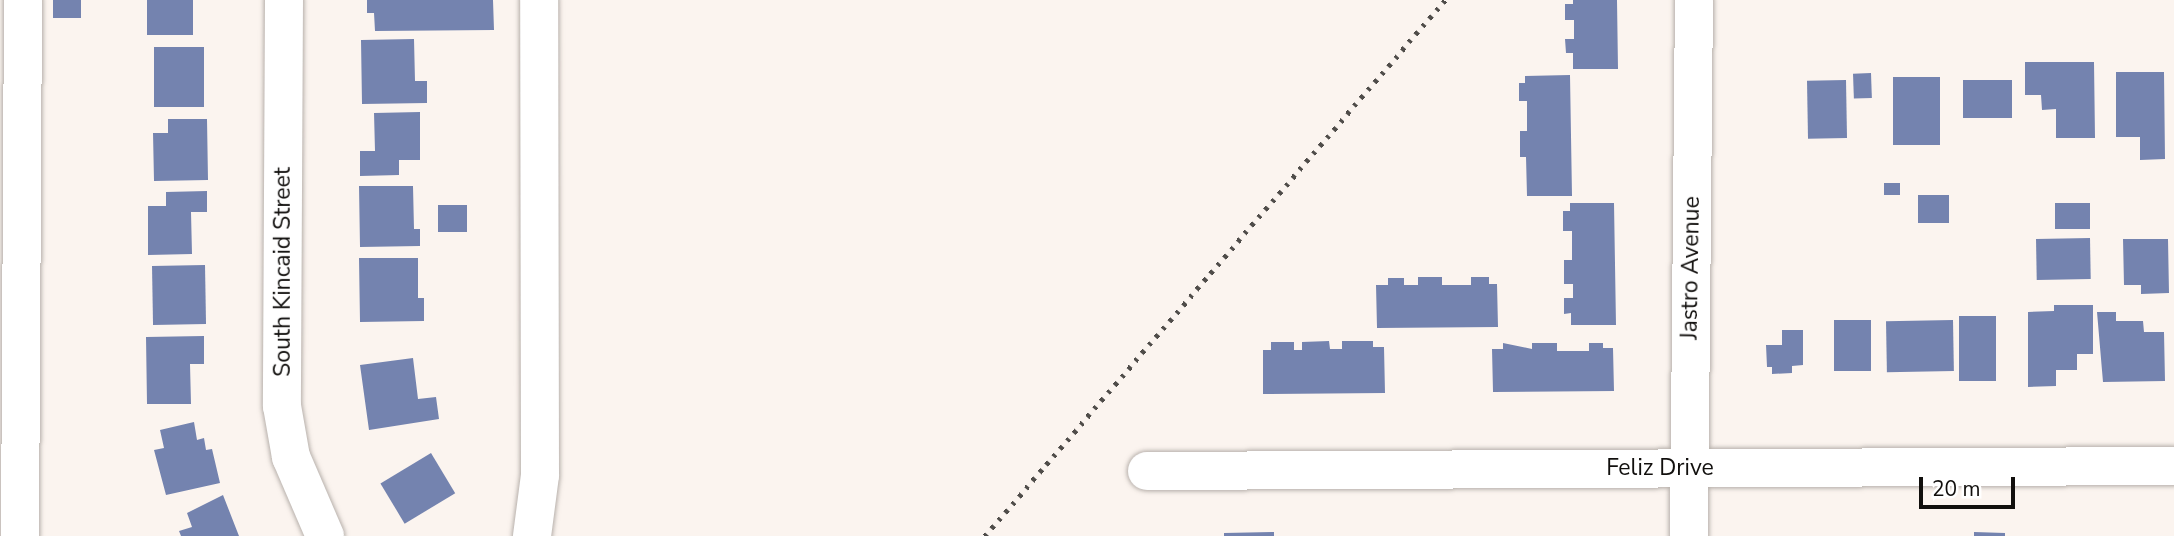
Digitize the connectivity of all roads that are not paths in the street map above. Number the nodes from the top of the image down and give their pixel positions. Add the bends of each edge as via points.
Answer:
1 (23, 0) edge
2 (284, 0) edge
3 (539, 0) edge
4 (1693, 0) edge
5 (2174, 466) edge
6 (1689, 468) junction
7 (1147, 471) dead end
8 (534, 534) edge
9 (20, 536) edge
10 (325, 536) edge
11 (1689, 536) edge

1 - 9 street
2 - 10 street, South Kincaid Street via 282,407 291,457
3 - 8 street via 540,475
4 - 6 street, Jastro Avenue
5 - 6 street, Feliz Drive
6 - 7 street, Feliz Drive
6 - 11 street, Jastro Avenue

